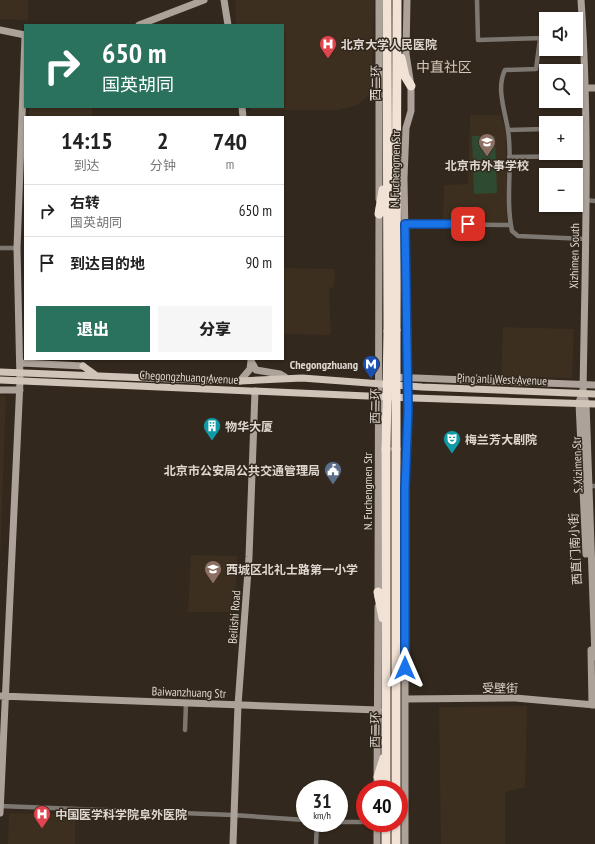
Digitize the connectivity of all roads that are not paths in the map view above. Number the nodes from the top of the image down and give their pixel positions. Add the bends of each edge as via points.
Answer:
1 (204, 0) edge
2 (224, 0) edge
3 (379, 0) edge
4 (387, 0) edge
5 (397, 0) edge
6 (407, 0) edge
7 (477, 0) edge
8 (581, 0) edge
9 (581, 12) edge
10 (142, 24) edge
11 (228, 24) edge
12 (0, 30) edge
13 (24, 36) edge
14 (396, 37) junction
15 (539, 39) edge
16 (539, 46) edge
17 (582, 56) edge
18 (24, 62) edge
19 (411, 86) junction
20 (585, 88) junction
21 (595, 88) edge
22 (585, 128) joint
23 (539, 129) edge
24 (508, 130) junction
25 (585, 156) junction
26 (509, 158) junction
27 (388, 161) junction
28 (585, 200) junction
29 (595, 201) edge
30 (379, 214) junction
31 (405, 224) junction
32 (510, 225) junction
33 (586, 238) junction
34 (0, 248) edge
35 (17, 248) junction
36 (392, 331) junction
37 (251, 360) edge
38 (21, 363) junction
39 (83, 366) joint
40 (0, 372) edge
41 (20, 377) junction
42 (97, 377) junction
43 (285, 377) junction
44 (407, 377) junction
45 (378, 379) junction
46 (0, 380) edge
47 (240, 381) junction
48 (583, 384) junction
49 (595, 384) edge
50 (407, 385) junction
51 (0, 390) edge
52 (20, 390) junction
53 (255, 391) junction
54 (583, 393) junction
55 (595, 394) edge
56 (378, 396) junction
57 (408, 397) junction
58 (582, 403) junction
59 (595, 404) edge
60 (589, 486) edge
61 (405, 562) junction
62 (378, 592) junction
63 (392, 640) junction
64 (595, 657) edge
65 (2, 696) edge
66 (405, 699) junction
67 (186, 703) junction
68 (238, 705) junction
69 (594, 705) edge
70 (378, 710) junction
71 (185, 730) dead end
72 (387, 750) junction
73 (378, 777) junction
74 (378, 780) edge
75 (386, 780) edge
76 (396, 780) edge
77 (0, 806) edge
78 (0, 813) edge
79 (234, 815) junction
80 (296, 819) edge
81 (317, 832) edge
82 (377, 832) edge
83 (386, 832) edge
84 (396, 833) joint
85 (232, 844) edge
86 (316, 844) edge
87 (377, 844) edge
88 (386, 844) edge
89 (396, 844) edge
90 (401, 844) edge
91 (405, 844) edge

1 - 10 street
2 - 11 street
3 - 30 street, N. Fuchengmen Str
4 - 27 highway, 西二环
5 - 14 highway, 西二环
6 - 19 street, N. Fuchengmen Str via 406,54
7 - 15 street via 478,40
8 - 9 street, Xizhimen South
12 - 13 street
14 - 19 highway via 405,76
14 - 36 highway, 西二环
16 - 24 street via 536,69 505,70 502,77 503,112
17 - 20 street, Xizhimen South
18 - 35 street
19 - 31 street, N. Fuchengmen Str via 411,111 406,128
20 - 21 street
20 - 22 street, Xizhimen South
22 - 25 street, Xizhimen South
23 - 24 street
24 - 26 street
25 - 26 street
25 - 28 street, Xizhimen South
26 - 32 street
27 - 30 highway
27 - 36 highway, 西二环
28 - 29 street
28 - 33 street, Xizhimen South
30 - 45 street, N. Fuchengmen Str
31 - 32 street
31 - 44 street, N. Fuchengmen Str
32 - 33 street via 518,236
33 - 48 street, Xizhimen South
34 - 35 street
35 - 38 street
36 - 63 highway, 西二环, bridge
37 - 43 street via 256,370
37 - 47 street via 250,368
38 - 39 street
38 - 41 street
39 - 42 main road
40 - 41 main road, Chegongzhuang Avenue
41 - 42 main road, Chegongzhuang Avenue
41 - 46 main road, Chegongzhuang Avenue
41 - 52 street
41 - 53 main road, Chegongzhuang Avenue
42 - 47 main road, Chegongzhuang Avenue
43 - 45 main road, Chegongzhuang Avenue
43 - 47 main road, Chegongzhuang Avenue
44 - 45 street
44 - 48 street
44 - 50 street, N. Fuchengmen Str
45 - 50 main road, Ping'anli West Avenue
45 - 56 street, N. Fuchengmen Str
48 - 49 street
48 - 54 street, Xizhimen South
50 - 54 main road, Ping'anli West Avenue
50 - 57 street, N. Fuchengmen Str
51 - 52 street
52 - 65 street
53 - 56 main road, Chegongzhuang Avenue
53 - 68 street, Beilishi Road via 249,557
54 - 55 main road, Ping'anli West Avenue
54 - 58 street, 西直门南小街
56 - 57 main road, Chegongzhuang Avenue
56 - 62 street, N. Fuchengmen Str
57 - 58 main road, Ping'anli West Avenue
57 - 61 street, N. Fuchengmen Str
58 - 59 main road, Ping'anli West Avenue
58 - 60 street, 西直门南小街
60 - 64 street, S. Xizimen Str
60 - 69 street, 西直门南小街
61 - 63 highway
61 - 66 street, N. Fuchengmen Str
62 - 63 highway
62 - 70 street, N. Fuchengmen Str
63 - 72 highway, 西二环
63 - 76 highway, 西二环
65 - 67 street, Baiwanzhuang Str
65 - 77 street
66 - 69 street, 受壁街 via 515,698
66 - 91 street, N. Fuchengmen Str
67 - 68 street, Baiwanzhuang Str
67 - 71 street
68 - 70 street, Baiwanzhuang Str
68 - 79 street, Beilishi Road
70 - 73 street, N. Fuchengmen Str
72 - 73 highway
72 - 75 highway, 西二环
73 - 74 street, N. Fuchengmen Str
77 - 78 street
77 - 79 street
79 - 80 street
79 - 85 street, Beilishi Road
81 - 86 street
82 - 87 street
83 - 88 highway
84 - 89 highway
84 - 90 highway

